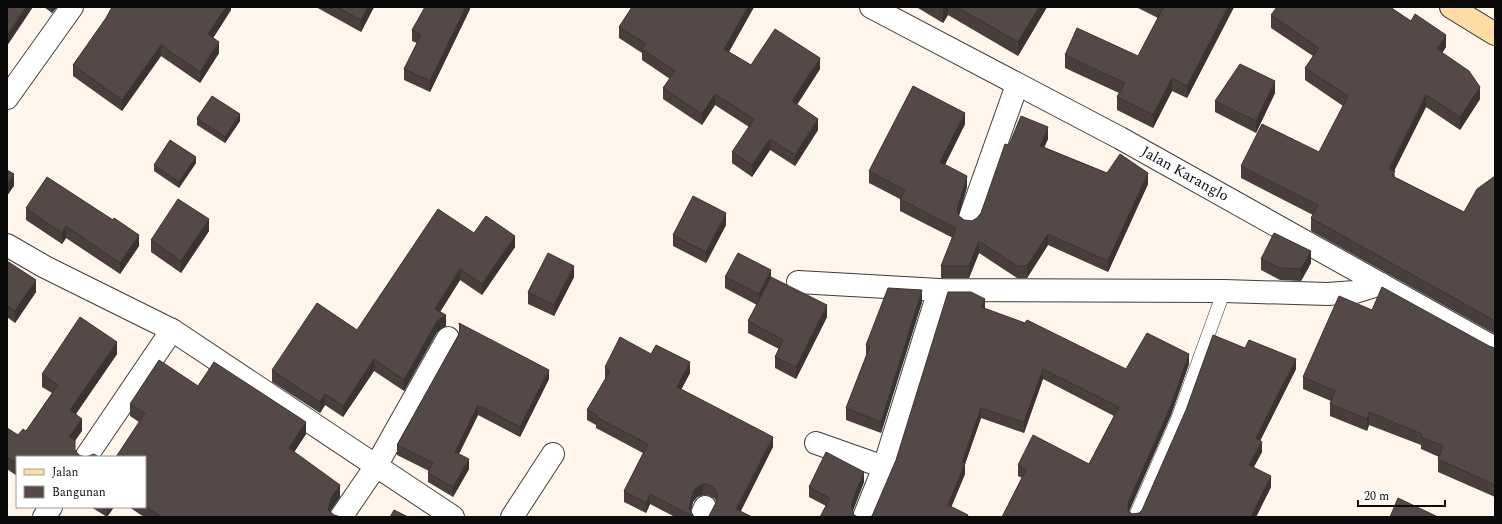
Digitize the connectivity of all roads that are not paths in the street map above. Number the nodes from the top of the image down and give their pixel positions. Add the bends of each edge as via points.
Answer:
1 (72, 7) edge
2 (872, 7) edge
3 (1451, 7) edge
4 (1495, 34) edge
5 (1017, 85) junction
6 (10, 93) edge
7 (969, 220) edge
8 (7, 245) edge
9 (798, 282) dead end
10 (1379, 283) junction
11 (939, 290) junction
12 (1224, 291) junction
13 (172, 330) junction
14 (448, 338) dead end
15 (1495, 348) edge
16 (816, 443) dead end
17 (553, 454) dead end
18 (87, 456) edge
19 (376, 466) junction
20 (884, 466) junction
21 (50, 508) edge
22 (44, 517) edge
23 (341, 517) edge
24 (453, 517) edge
25 (512, 517) edge
26 (864, 517) edge
27 (1135, 517) edge

1 - 6 street
2 - 5 street, Jalan Karanglo
3 - 4 street
5 - 7 street
5 - 10 street, Jalan Karanglo via 1120,138
8 - 13 street via 45,267
9 - 11 street
10 - 12 street via 1355,292 1328,294
10 - 15 street, Jalan Karanglo
11 - 12 street
11 - 20 street
12 - 27 lane via 1180,412
13 - 18 street
13 - 19 street
14 - 19 street
16 - 20 street
17 - 25 street
19 - 23 street
19 - 24 street
20 - 26 street
21 - 22 street

